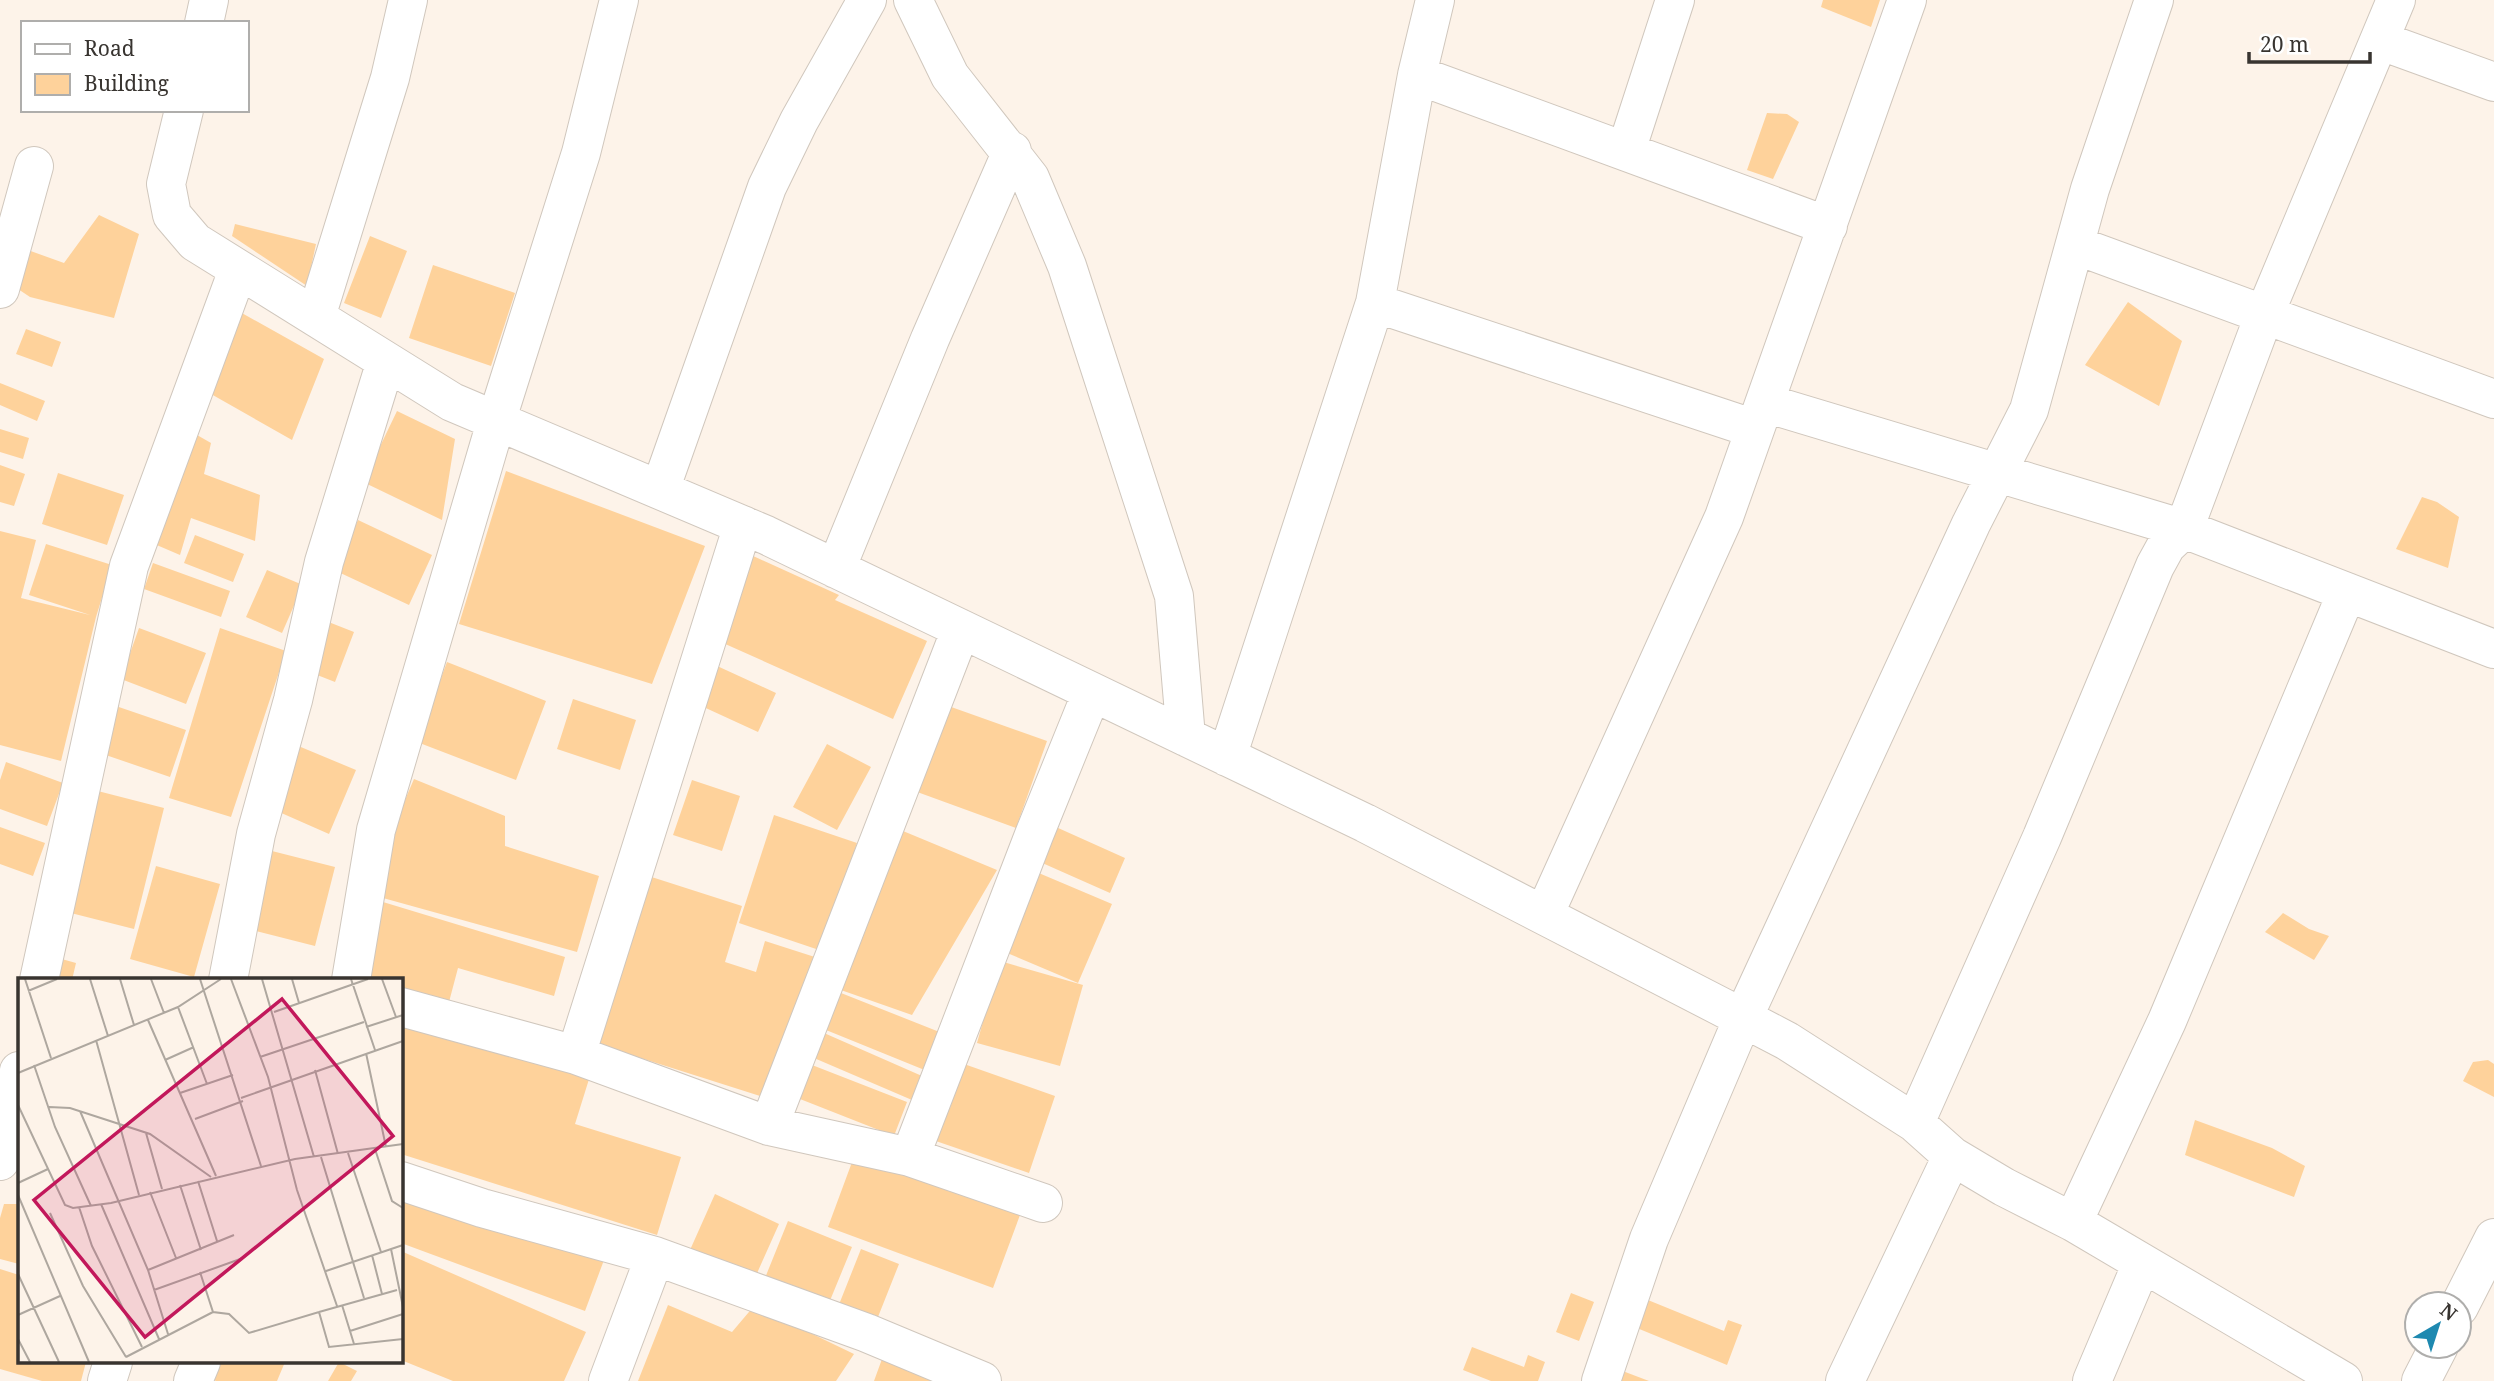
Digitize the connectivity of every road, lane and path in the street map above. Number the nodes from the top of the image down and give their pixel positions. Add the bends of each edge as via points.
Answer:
1 (209, 0) edge
2 (408, 0) edge
3 (620, 0) edge
4 (867, 0) edge
5 (913, 0) edge
6 (1435, 0) edge
7 (1675, 0) edge
8 (1907, 0) edge
9 (2154, 0) edge
10 (2396, 0) edge
11 (204, 21) edge
12 (2381, 41) junction
13 (1417, 75) junction
14 (2494, 82) edge
15 (184, 112) edge
16 (1012, 150) junction
17 (1626, 151) junction
18 (34, 166) dead end
19 (1828, 226) junction
20 (2075, 245) junction
21 (238, 270) junction
22 (0, 289) edge
23 (1375, 303) junction
24 (2265, 313) junction
25 (316, 317) junction
26 (386, 361) junction
27 (2494, 400) edge
28 (1760, 416) junction
29 (496, 422) junction
30 (1996, 471) junction
31 (660, 490) junction
32 (743, 525) junction
33 (2184, 529) junction
34 (836, 569) junction
35 (2347, 592) junction
36 (961, 629) junction
37 (2494, 649) edge
38 (1093, 692) junction
39 (1185, 737) junction
40 (1227, 757) junction
41 (1544, 915) junction
42 (38, 978) edge
43 (228, 978) edge
44 (351, 978) edge
45 (402, 1007) edge
46 (1743, 1017) junction
47 (576, 1055) junction
48 (18, 1076) edge
49 (1915, 1123) junction
50 (769, 1126) junction
51 (1952, 1156) junction
52 (910, 1157) junction
53 (0, 1161) edge
54 (402, 1181) edge
55 (1043, 1203) dead end
56 (2073, 1222) junction
57 (2494, 1238) edge
58 (655, 1256) junction
59 (2141, 1263) junction
60 (2468, 1290) edge
61 (2432, 1360) edge
62 (112, 1364) edge
63 (200, 1364) edge
64 (2329, 1377) edge
65 (107, 1381) edge
66 (193, 1381) edge
67 (608, 1381) edge
68 (982, 1381) edge
69 (1601, 1381) edge
70 (1845, 1381) edge
71 (2092, 1381) edge
72 (2421, 1381) edge

1 - 11 street
2 - 25 street via 390,78
3 - 29 street via 581,153
4 - 31 street via 767,187
5 - 16 street via 950,76
6 - 13 street
7 - 17 street
8 - 19 street
9 - 20 street
10 - 12 street
12 - 14 street
12 - 24 street
13 - 17 street
13 - 23 street
15 - 21 street via 166,184 172,215 195,242
16 - 34 street
16 - 39 street via 1030,178 1067,266 1174,596
17 - 19 street
18 - 22 street
19 - 28 street
20 - 24 street
20 - 30 street via 2029,410
21 - 25 street
21 - 42 street via 129,566
23 - 28 street
23 - 40 street
24 - 27 street
24 - 33 street
25 - 26 street
26 - 29 street via 452,402
26 - 43 street via 324,562 256,834
28 - 30 street
28 - 41 street via 1724,517
29 - 31 street
29 - 44 street via 376,830
30 - 33 street
30 - 46 street
31 - 32 street
32 - 34 street
32 - 47 street
33 - 35 street
33 - 49 street via 2166,546 2155,566
34 - 36 street
35 - 37 street
35 - 56 street via 2167,1021
36 - 38 street
36 - 50 street
38 - 39 street
38 - 52 street
39 - 40 street
40 - 41 street
41 - 46 street
45 - 47 street
46 - 49 street
46 - 69 street via 1649,1239
47 - 50 street
48 - 53 street
49 - 51 street
50 - 52 street
51 - 56 street
51 - 70 street
52 - 55 street
54 - 58 street
56 - 59 street
57 - 60 street
58 - 67 street
58 - 68 street via 867,1333
59 - 64 street
59 - 71 street
61 - 72 street
62 - 65 street
63 - 66 street

